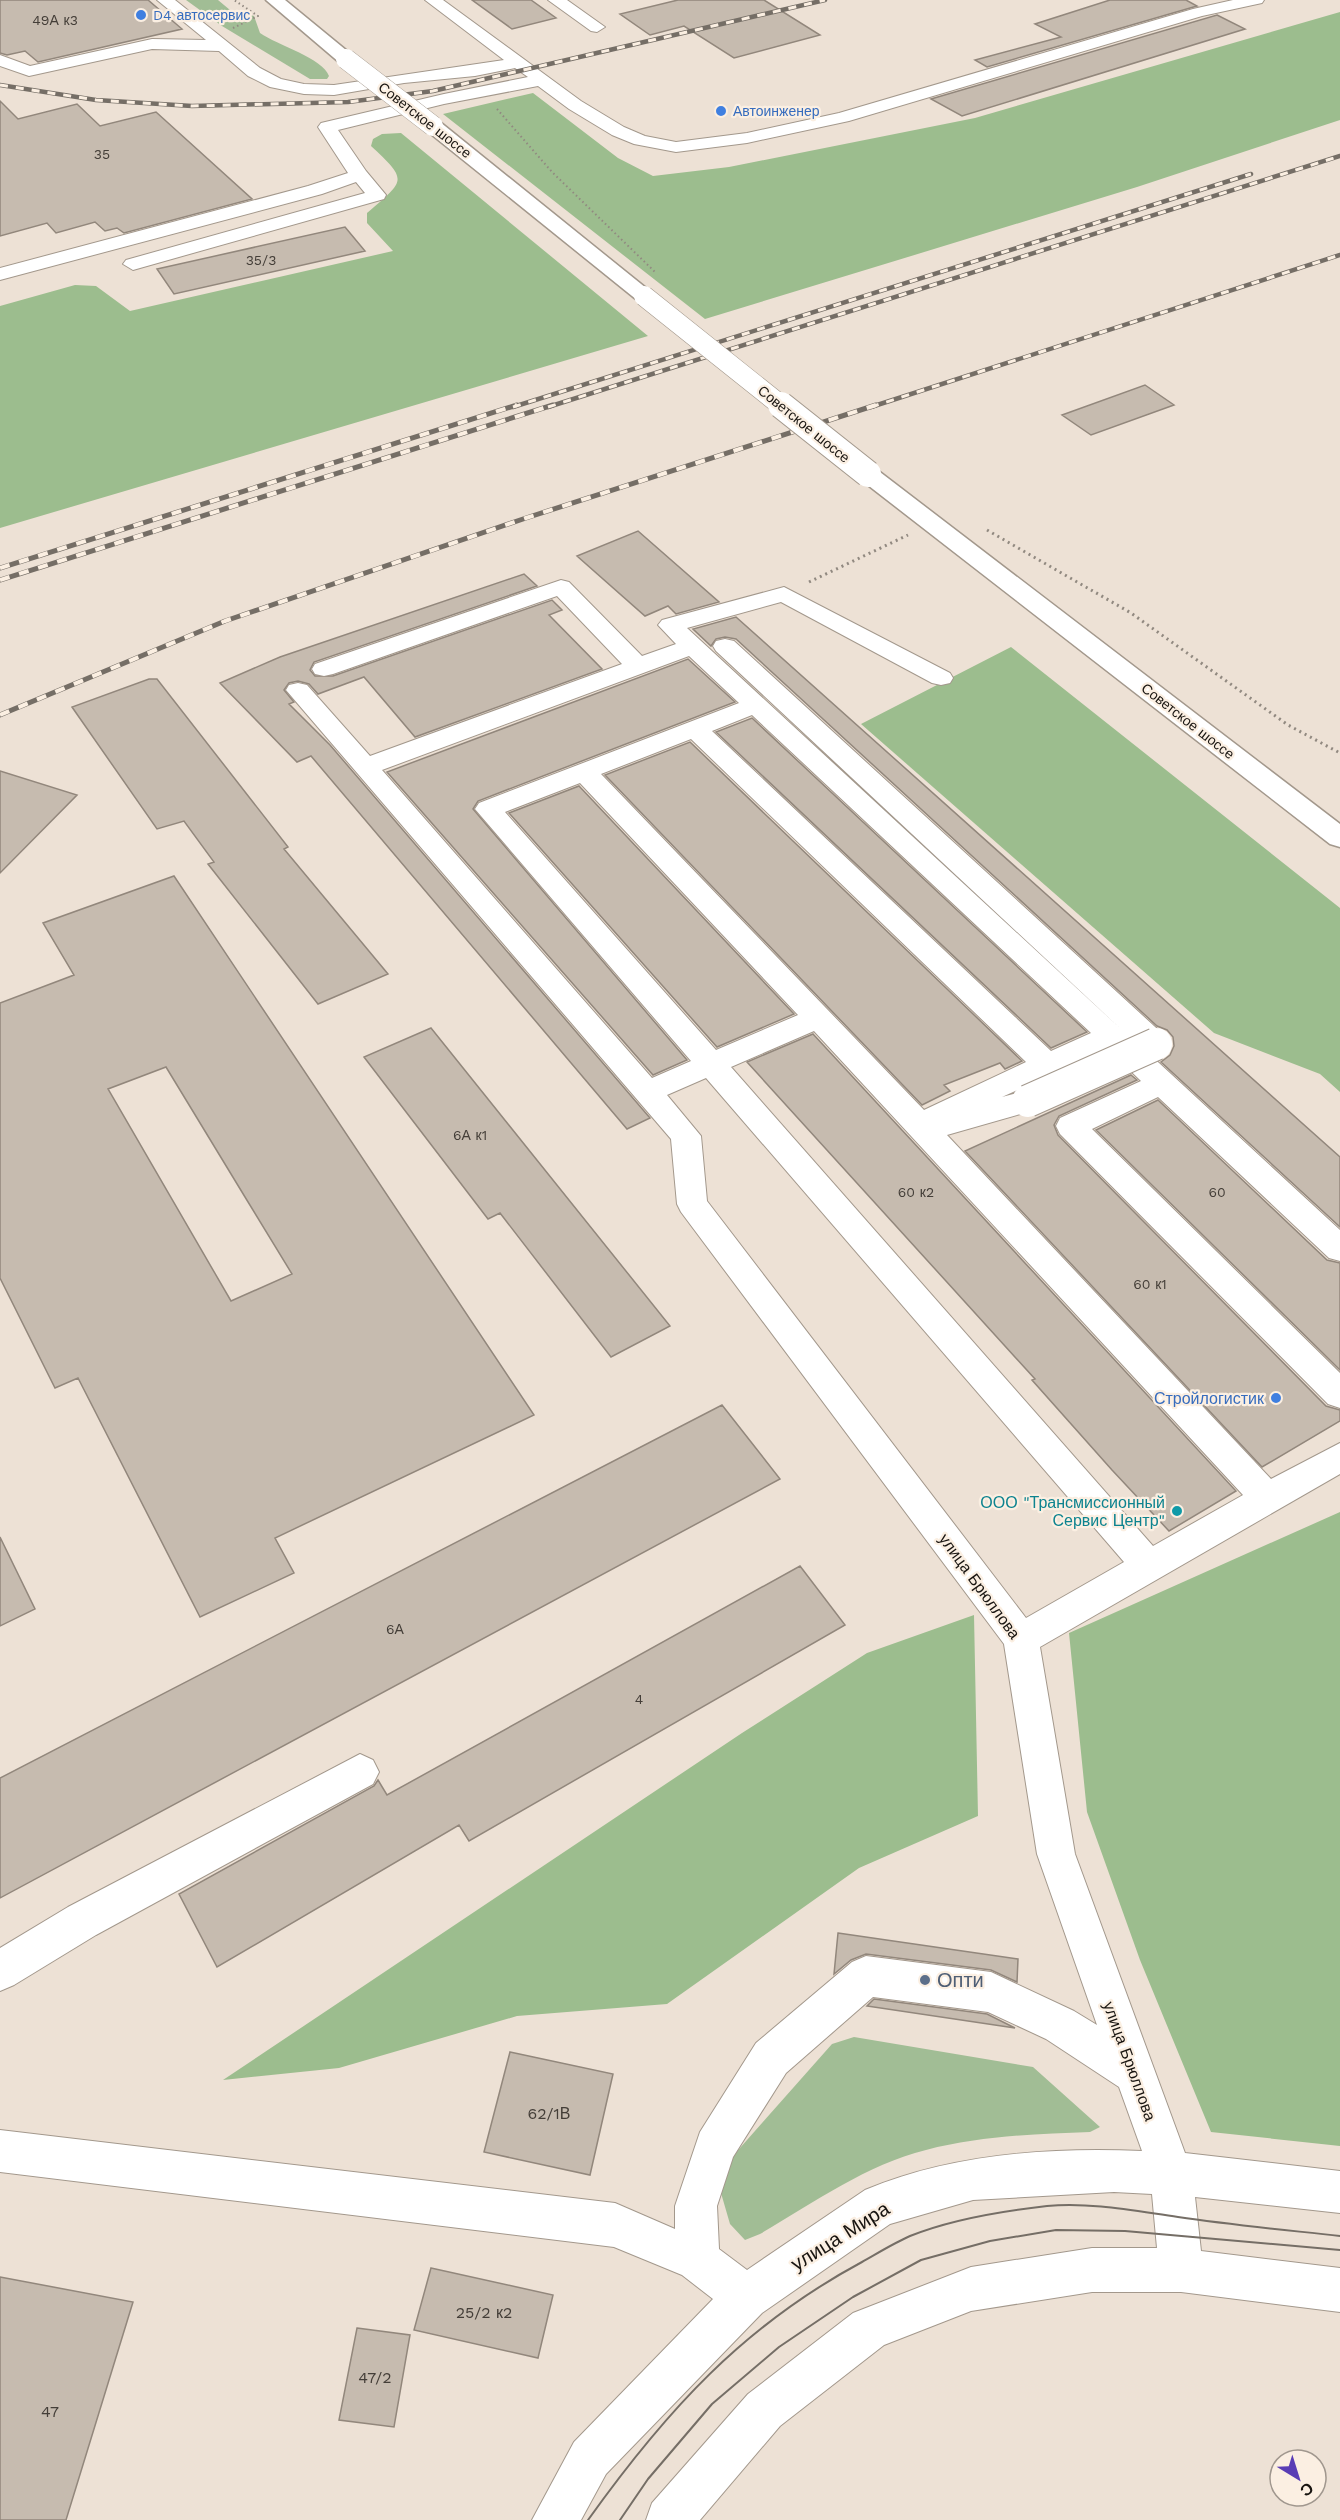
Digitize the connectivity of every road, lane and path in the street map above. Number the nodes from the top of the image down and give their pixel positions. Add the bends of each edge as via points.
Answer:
1 (165, 0) edge
2 (234, 0) edge
3 (276, 0) edge
4 (433, 0) edge
5 (558, 0) edge
6 (1256, 0) edge
7 (1226, 5) junction
8 (1244, 13) dead end
9 (597, 27) dead end
10 (218, 41) junction
11 (0, 60) edge
12 (518, 62) junction
13 (541, 80) junction
14 (499, 88) junction
15 (359, 175) junction
16 (133, 264) dead end
17 (0, 274) edge
18 (659, 280) dead end
19 (981, 527) dead end
20 (915, 532) dead end
21 (784, 594) junction
22 (705, 642) junction
23 (630, 658) junction
24 (324, 669) dead end
25 (941, 678) dead end
26 (298, 690) dead end
27 (756, 705) junction
28 (695, 729) junction
29 (1340, 753) edge
30 (365, 767) junction
31 (584, 772) junction
32 (1340, 838) edge
33 (817, 1018) junction
34 (1112, 1036) junction
35 (1046, 1064) junction
36 (711, 1065) junction
37 (1162, 1083) junction
38 (649, 1091) junction
39 (925, 1130) junction
40 (1340, 1249) edge
41 (1340, 1394) edge
42 (1340, 1457) edge
43 (1268, 1498) junction
44 (1149, 1566) junction
45 (1021, 1639) junction
46 (360, 1772) dead end
47 (0, 1971) edge
48 (1135, 2073) junction
49 (0, 2151) edge
50 (1171, 2173) junction
51 (1340, 2192) edge
52 (697, 2260) junction
53 (1181, 2270) junction
54 (1340, 2290) edge
55 (746, 2297) junction
56 (555, 2520) edge
57 (669, 2520) edge

1 - 10 street
2 - 10 path via 258,16
3 - 32 main road, Советское шоссе, bridge via 867,474
4 - 12 street
5 - 9 street
6 - 7 street
7 - 8 street
7 - 13 street via 843,117 747,138 676,147 618,131
10 - 11 street via 152,44 29,71
10 - 12 street via 254,72 304,89 334,90
12 - 13 street
13 - 14 street
14 - 15 street via 327,128
14 - 18 path via 493,96 494,105 503,116 552,171 654,270
15 - 16 street via 377,195
15 - 17 street
19 - 29 path via 1131,613 1288,725
20 - 21 path
21 - 22 street via 670,625
21 - 25 street
22 - 23 street
22 - 27 street
22 - 39 street, bridge via 1156,1044 1028,1101
23 - 24 street via 561,587
23 - 30 street
26 - 30 street
27 - 28 street
27 - 34 street
28 - 31 street
28 - 35 street
30 - 38 street
31 - 33 street
31 - 36 street via 488,809
33 - 36 street
33 - 39 street
34 - 35 street
34 - 37 street
35 - 39 street via 936,1115
36 - 38 street
36 - 44 street
37 - 40 street
37 - 41 street via 1071,1126
38 - 45 street, улица Брюллова via 686,1136 692,1204
39 - 43 street
42 - 43 street
43 - 44 street
44 - 45 street
45 - 48 street, улица Брюллова via 1056,1854
46 - 47 street via 82,1921
48 - 50 street, улица Брюллова
48 - 52 street via 1060,2025 991,1992 866,1976 771,2058 715,2146 696,2205
49 - 52 street via 615,2225
50 - 51 street, улица Мира
50 - 53 street, улица Брюллова
50 - 55 street, улица Мира via 1114,2171 972,2179 880,2205
52 - 55 street
53 - 54 street
53 - 57 street via 1092,2270 971,2289 869,2329 764,2410
55 - 56 street, улица Мира via 590,2458

